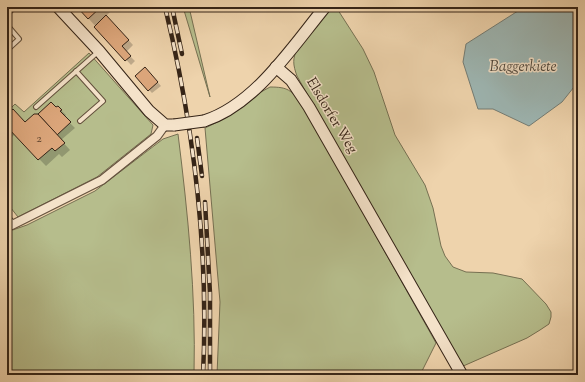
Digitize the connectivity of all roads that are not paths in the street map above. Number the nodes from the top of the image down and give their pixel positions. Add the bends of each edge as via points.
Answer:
1 (15, 7) edge
2 (58, 7) edge
3 (325, 7) edge
4 (7, 14) edge
5 (7, 25) edge
6 (7, 50) edge
7 (99, 51) junction
8 (276, 67) junction
9 (76, 71) junction
10 (36, 107) dead end
11 (80, 121) dead end
12 (169, 125) junction
13 (10, 222) edge
14 (462, 375) edge

1 - 4 lane
2 - 7 street
3 - 8 street
5 - 6 lane via 19,39
7 - 9 lane
7 - 12 street via 149,111
8 - 12 street, bridge via 259,86 222,113 204,121
8 - 14 street, Elsdorfer Weg via 291,80 307,103
9 - 10 lane
9 - 11 lane via 102,101
12 - 13 street via 102,180

